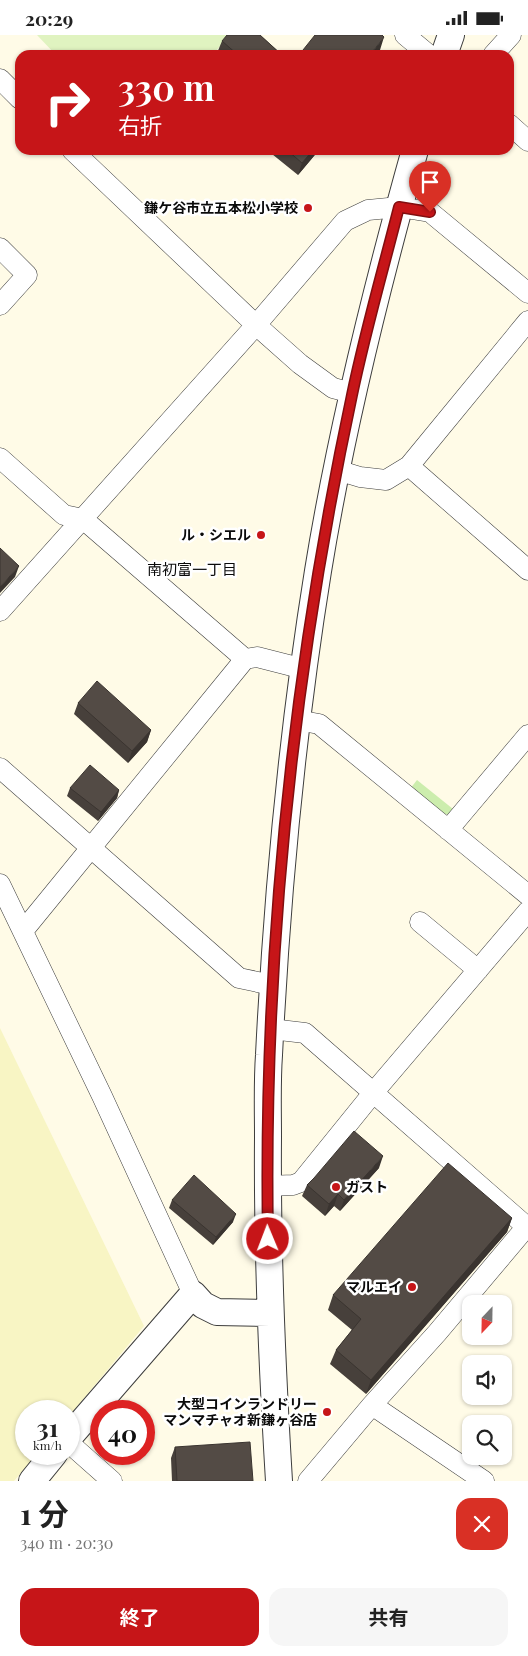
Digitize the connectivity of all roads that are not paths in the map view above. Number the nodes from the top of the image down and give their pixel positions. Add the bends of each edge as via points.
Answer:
1 (405, 35) edge
2 (451, 35) edge
3 (511, 35) edge
4 (423, 50) edge
5 (446, 50) edge
6 (498, 50) edge
7 (0, 79) edge
8 (15, 94) edge
9 (514, 128) edge
10 (528, 141) edge
11 (77, 155) edge
12 (414, 155) edge
13 (399, 207) junction
14 (0, 248) edge
15 (528, 293) edge
16 (0, 305) edge
17 (528, 321) edge
18 (256, 325) junction
19 (352, 393) junction
20 (0, 458) edge
21 (409, 466) junction
22 (337, 470) junction
23 (82, 519) junction
24 (528, 569) edge
25 (0, 611) edge
26 (245, 659) junction
27 (304, 669) junction
28 (297, 720) junction
29 (528, 735) edge
30 (0, 769) edge
31 (448, 830) junction
32 (91, 848) junction
33 (0, 884) edge
34 (528, 895) edge
35 (528, 911) edge
36 (420, 922) dead end
37 (23, 931) junction
38 (478, 970) junction
39 (272, 985) junction
40 (271, 1029) junction
41 (373, 1093) junction
42 (267, 1186) junction
43 (527, 1226) edge
44 (193, 1294) junction
45 (270, 1313) junction
46 (372, 1405) junction
47 (80, 1424) edge
48 (80, 1453) edge
49 (45, 1465) edge
50 (32, 1481) edge
51 (112, 1481) edge
52 (280, 1481) edge
53 (308, 1481) edge
54 (484, 1481) edge

1 - 4 street
2 - 5 street
3 - 6 street
7 - 8 street
9 - 10 street
11 - 18 street
12 - 13 street
13 - 15 street via 430,212
13 - 18 street via 368,210 345,221
13 - 19 street
14 - 16 street via 27,275
17 - 21 street
18 - 19 street via 333,389
18 - 23 street
19 - 22 street
20 - 23 street via 64,515
21 - 22 street via 386,480
21 - 24 street
22 - 27 street
23 - 25 street
23 - 26 street
26 - 27 street via 256,657
26 - 32 street
27 - 28 street
28 - 31 street via 319,723
28 - 39 street via 282,851
29 - 31 street
30 - 32 street
31 - 34 street
32 - 37 street
32 - 39 street via 239,978
33 - 37 street
35 - 38 street
36 - 38 street
37 - 44 street
38 - 41 street
39 - 40 street
40 - 41 street via 305,1033
40 - 42 street
41 - 42 street via 301,1182
41 - 43 street
42 - 45 street
43 - 46 street
44 - 45 street via 203,1305 217,1311
44 - 47 street
45 - 52 street
46 - 53 street
46 - 54 street
48 - 51 street
49 - 50 street

